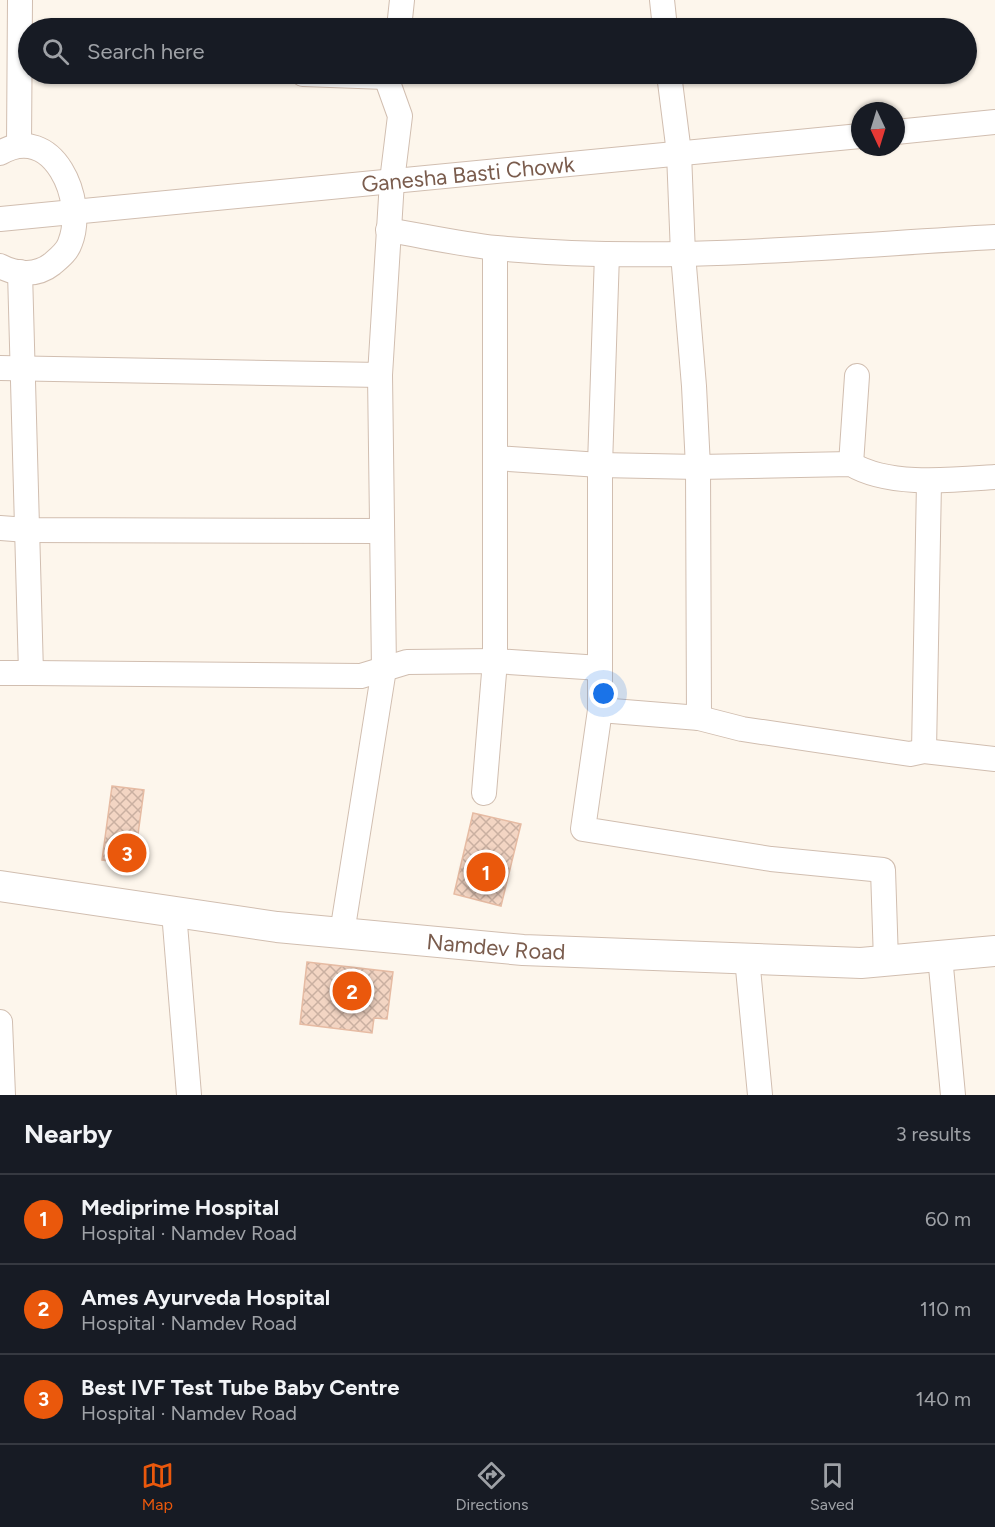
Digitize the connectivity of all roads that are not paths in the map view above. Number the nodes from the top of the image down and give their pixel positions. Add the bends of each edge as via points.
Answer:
1 (20, 0) edge
2 (402, 0) edge
3 (662, 0) edge
4 (19, 18) edge
5 (400, 18) edge
6 (664, 18) edge
7 (18, 35) edge
8 (16, 70) edge
9 (390, 84) edge
10 (670, 84) edge
11 (995, 123) edge
12 (905, 131) edge
13 (851, 136) edge
14 (9, 149) edge
15 (679, 153) junction
16 (392, 181) junction
17 (75, 211) junction
18 (0, 219) edge
19 (388, 230) junction
20 (995, 237) edge
21 (495, 248) junction
22 (607, 254) junction
23 (683, 254) junction
24 (10, 269) edge
25 (11, 368) edge
26 (380, 375) junction
27 (858, 376) dead end
28 (495, 458) junction
29 (851, 464) junction
30 (600, 465) junction
31 (698, 467) junction
32 (995, 477) edge
33 (929, 482) junction
34 (0, 528) edge
35 (27, 530) junction
36 (382, 531) junction
37 (495, 661) junction
38 (600, 668) junction
39 (384, 669) junction
40 (0, 673) edge
41 (31, 674) junction
42 (600, 710) junction
43 (699, 717) junction
44 (924, 751) junction
45 (995, 759) edge
46 (484, 793) dead end
47 (0, 886) edge
48 (174, 912) junction
49 (342, 933) junction
50 (995, 951) edge
51 (940, 956) junction
52 (747, 958) junction
53 (886, 961) junction
54 (0, 1022) edge
55 (3, 1095) edge
56 (189, 1095) edge
57 (760, 1095) edge
58 (953, 1095) edge

1 - 4 street
2 - 5 street
3 - 6 street
7 - 8 street
8 - 14 street
9 - 16 street via 400,116
10 - 15 street
11 - 12 street
13 - 15 street, Ganesha Basti Chowk
14 - 17 street via 40,151 59,165
15 - 16 street, Ganesha Basti Chowk
15 - 23 street
16 - 17 street, Ganesha Basti Chowk
16 - 19 street
17 - 18 street, Ganesha Basti Chowk
17 - 24 street via 70,243 62,256 47,268 32,273
19 - 21 street
19 - 26 street
20 - 23 street
21 - 22 street
21 - 28 street
22 - 23 street
22 - 30 street
23 - 31 street
24 - 25 street
25 - 26 street
25 - 35 street
26 - 36 street
27 - 29 street
28 - 30 street
28 - 37 street
29 - 31 street
29 - 33 street via 864,472
30 - 31 street
30 - 38 street
31 - 43 street
32 - 33 street
33 - 44 street
34 - 35 street
35 - 36 street
35 - 41 street
36 - 39 street
37 - 38 street
37 - 39 street via 407,662
37 - 46 street
38 - 42 street
39 - 41 street via 361,676
39 - 49 street
40 - 41 street
42 - 43 street
42 - 53 street via 583,829 771,859 883,870
43 - 44 street via 742,729 910,754
44 - 45 street
47 - 48 street, Namdev Road
48 - 49 street, Namdev Road
48 - 56 street
49 - 52 street, Namdev Road via 523,950
50 - 51 street, Namdev Road
51 - 53 street, Namdev Road
51 - 58 street
52 - 53 street, Namdev Road
52 - 57 street
54 - 55 street

